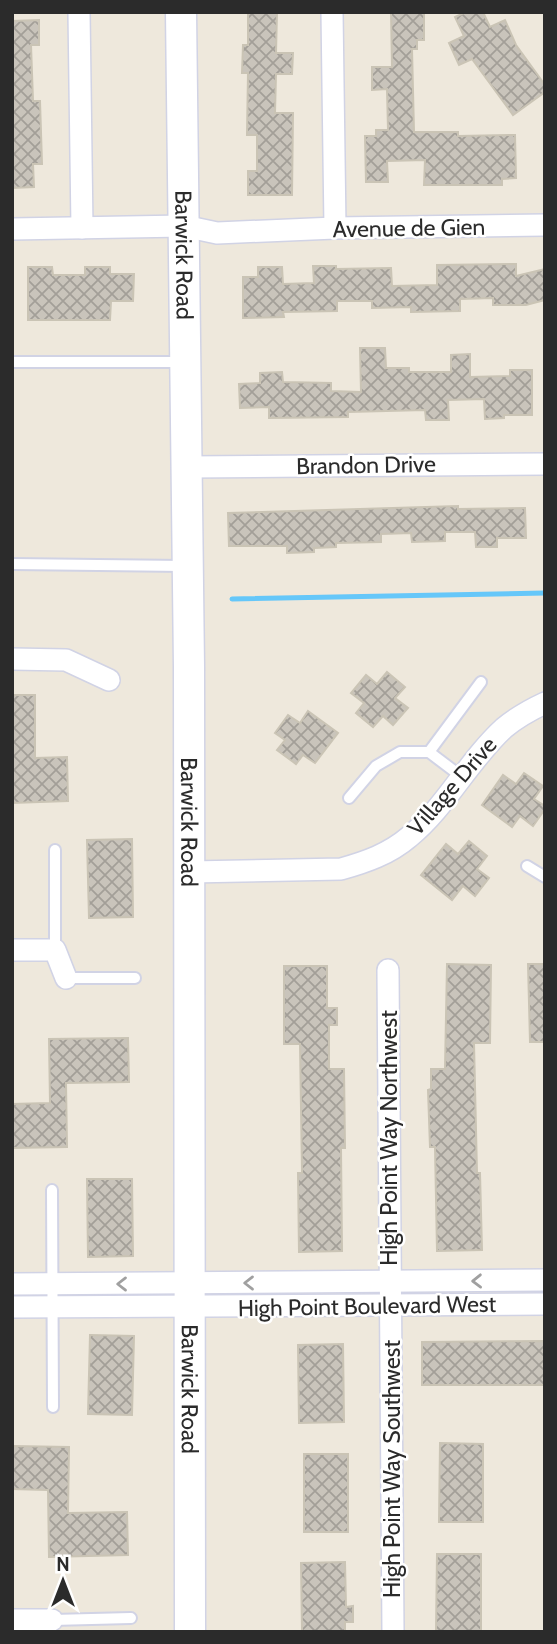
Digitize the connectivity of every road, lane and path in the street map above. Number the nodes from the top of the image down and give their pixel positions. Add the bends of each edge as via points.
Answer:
1 (79, 12) edge
2 (181, 12) edge
3 (332, 12) edge
4 (545, 225) edge
5 (184, 226) junction
6 (82, 228) junction
7 (12, 229) edge
8 (335, 229) junction
9 (12, 362) edge
10 (186, 362) junction
11 (545, 464) edge
12 (188, 467) junction
13 (12, 564) edge
14 (188, 566) junction
15 (12, 659) edge
16 (109, 680) dead end
17 (481, 682) dead end
18 (545, 703) edge
19 (429, 752) junction
20 (462, 777) junction
21 (349, 798) dead end
22 (55, 850) dead end
23 (527, 866) dead end
24 (190, 872) junction
25 (545, 877) edge
26 (12, 950) edge
27 (55, 950) junction
28 (388, 970) dead end
29 (66, 978) joint
30 (135, 978) dead end
31 (52, 1190) dead end
32 (545, 1280) edge
33 (390, 1282) junction
34 (12, 1284) edge
35 (52, 1284) junction
36 (190, 1296) junction
37 (545, 1304) edge
38 (390, 1305) junction
39 (12, 1307) edge
40 (52, 1307) junction
41 (53, 1406) dead end
42 (131, 1618) dead end
43 (52, 1620) joint
44 (17, 1624) edge
45 (190, 1632) edge
46 (393, 1632) edge

1 - 6 street
2 - 5 street, Barwick Road
3 - 8 street
4 - 8 street, Avenue de Gien
5 - 6 street, Avenue de Gien
5 - 8 street, Avenue de Gien via 210,220 243,221 272,231
5 - 10 street, Barwick Road
6 - 7 street, Avenue de Gien
9 - 10 lane
10 - 12 street, Barwick Road
11 - 12 street, Brandon Drive
12 - 14 street, Barwick Road
13 - 14 lane
14 - 24 street, Barwick Road
15 - 16 street via 66,660
17 - 19 lane
18 - 20 street, Village Drive via 504,728
19 - 20 lane
19 - 21 lane via 400,752 376,766
20 - 24 street, Village Drive via 408,838 366,862 317,871
22 - 27 lane
23 - 25 lane
24 - 36 street, Barwick Road
26 - 27 street
27 - 29 street
28 - 33 street, High Point Way Northwest
29 - 30 lane
31 - 35 lane
32 -> 33 street, High Point Boulevard West
33 -> 36 street, High Point Boulevard West
33 - 38 street, High Point Way Northwest
34 - 35 street
36 -> 35 street
35 - 40 lane
36 - 38 street, High Point Boulevard West
36 - 40 street
36 - 45 street, Barwick Road
37 - 38 street, High Point Boulevard West
38 - 46 street, High Point Way Southwest
39 - 40 street
40 - 41 lane
42 - 43 lane
43 - 44 street

